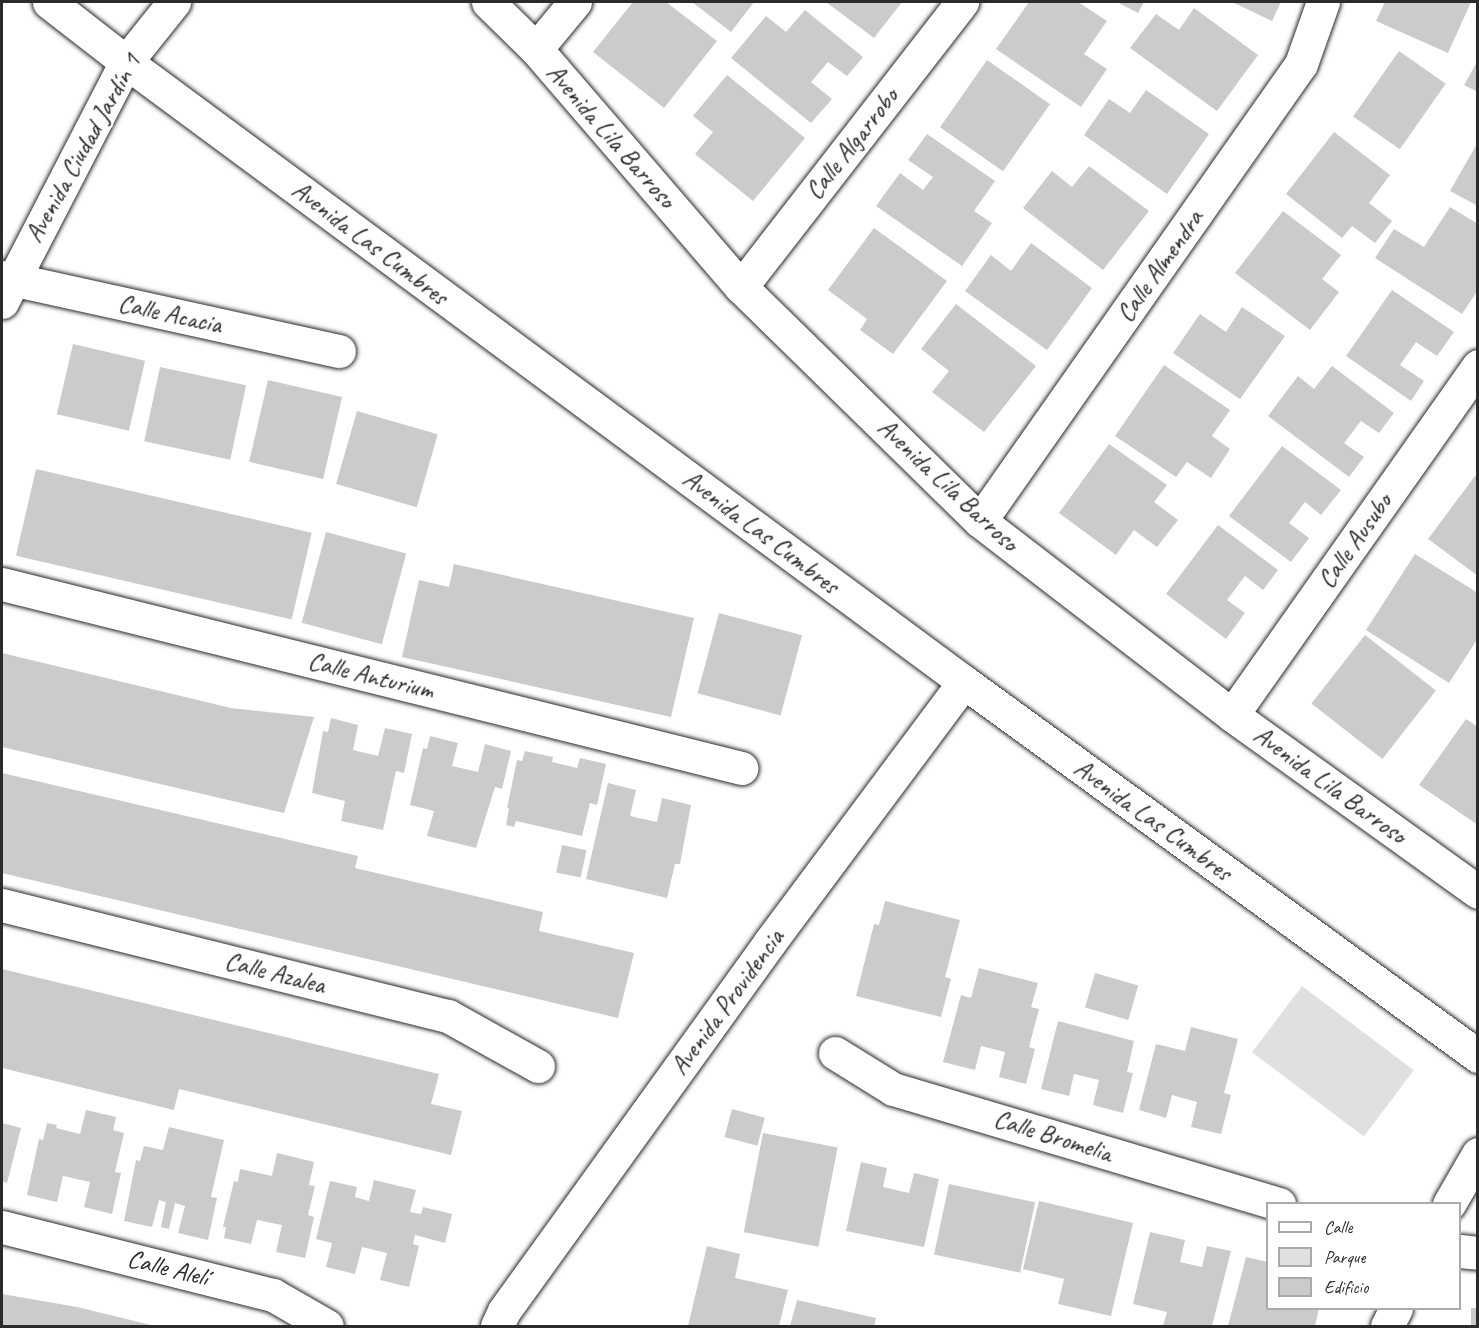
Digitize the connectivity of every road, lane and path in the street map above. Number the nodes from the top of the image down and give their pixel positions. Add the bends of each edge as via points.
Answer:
1 (49, 2) edge
2 (174, 2) edge
3 (488, 2) edge
4 (575, 2) edge
5 (962, 2) edge
6 (1323, 2) edge
7 (536, 50) junction
8 (126, 62) junction
9 (5, 286) edge
10 (741, 287) junction
11 (339, 351) dead end
12 (1478, 366) edge
13 (980, 521) junction
14 (2, 584) edge
15 (964, 682) junction
16 (1232, 715) junction
17 (741, 768) dead end
18 (1475, 884) edge
19 (2, 905) edge
20 (835, 1053) dead end
21 (1478, 1056) edge
22 (538, 1066) dead end
23 (1478, 1154) edge
24 (1276, 1202) edge
25 (1450, 1202) edge
26 (2, 1227) edge
27 (1461, 1251) edge
28 (1478, 1253) edge
29 (1395, 1310) edge
30 (327, 1326) edge
31 (497, 1326) edge
32 (1387, 1326) edge

1 - 8 street, Avenida Las Cumbres
2 - 8 street, Avenida Ciudad Jardín 1
3 - 7 street, Avenida Lila Barroso
4 - 7 street
5 - 10 street, Calle Algarrobo
6 - 13 street, Calle Almendra via 1301,64
7 - 10 street, Avenida Lila Barroso
8 - 9 street, Avenida Ciudad Jardín 1
8 - 15 street, Avenida Las Cumbres
9 - 11 street, Calle Acacia
10 - 13 street, Avenida Lila Barroso
12 - 16 street, Calle Ausubo
13 - 16 street, Avenida Lila Barroso
14 - 17 street, Calle Anturium
15 - 21 street, Avenida Las Cumbres
15 - 31 street, Avenida Providencia via 770,942
16 - 18 street, Avenida Lila Barroso
19 - 22 street, Calle Azalea via 448,1016
20 - 24 street, Calle Bromelia via 893,1089
23 - 25 street
26 - 30 street, Calle Alelí via 273,1295
27 - 28 street
29 - 32 street

